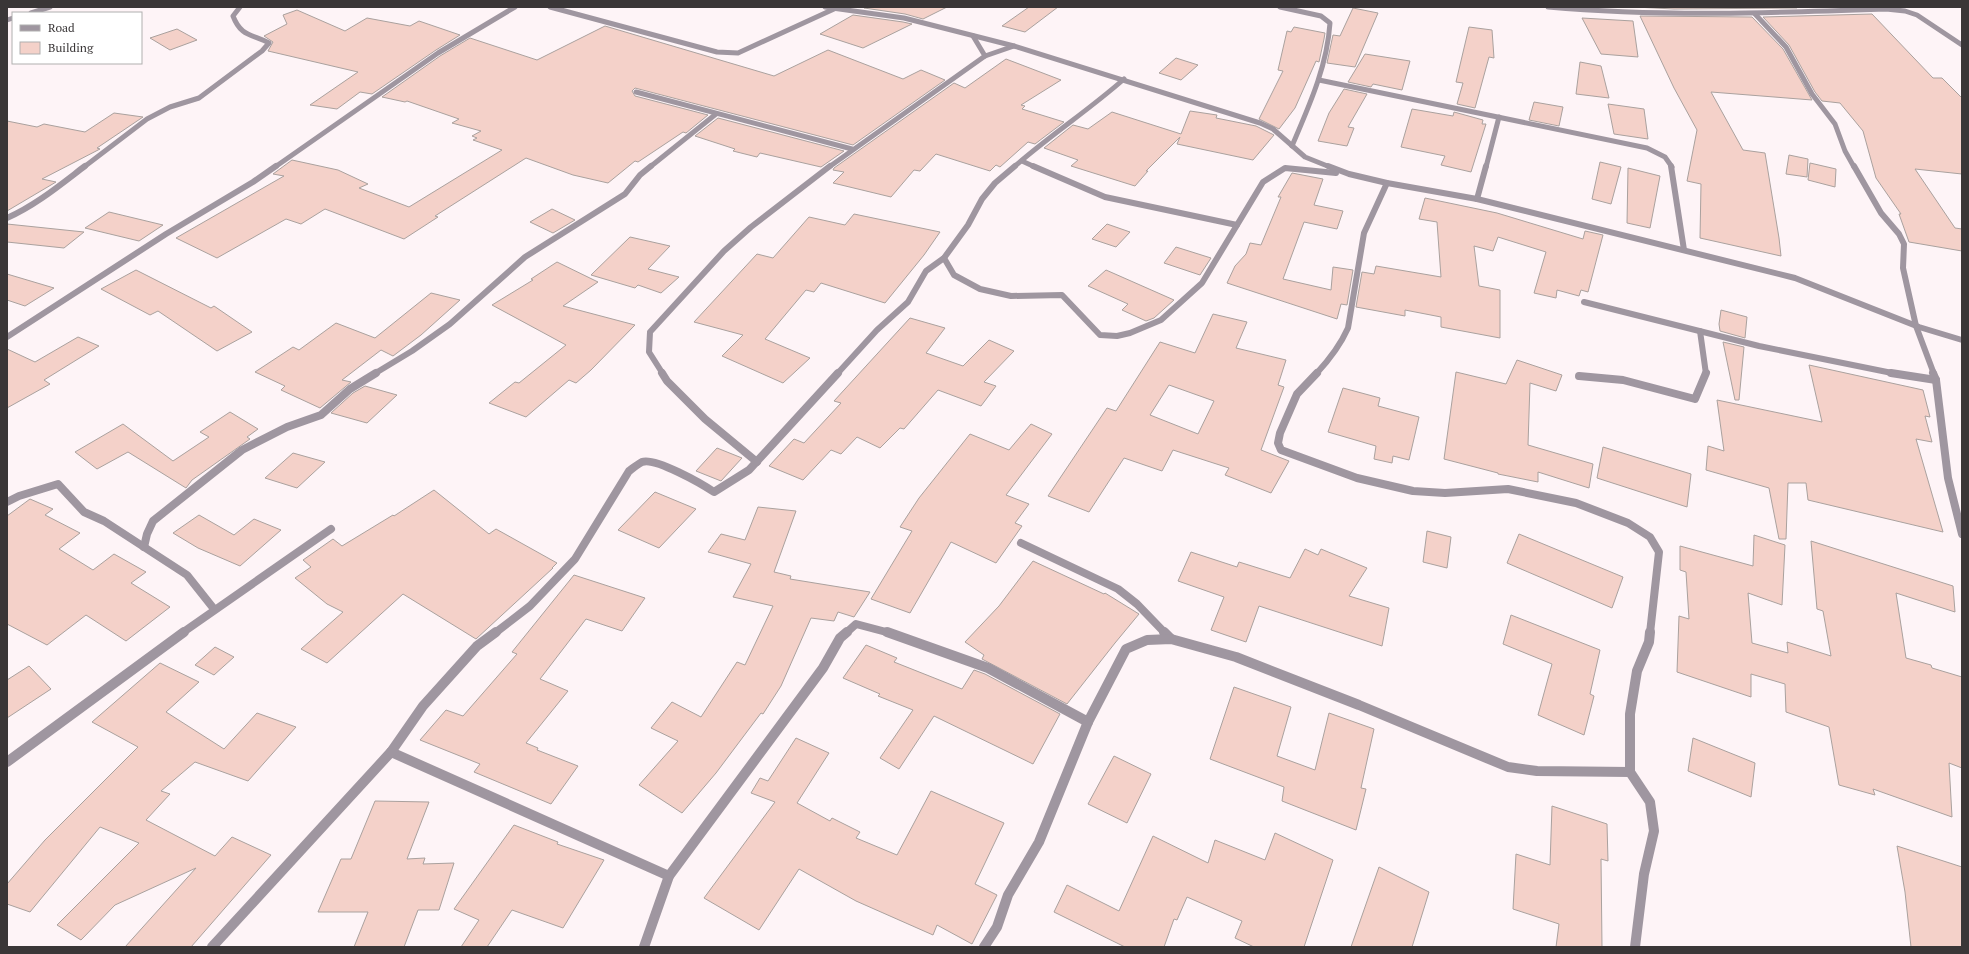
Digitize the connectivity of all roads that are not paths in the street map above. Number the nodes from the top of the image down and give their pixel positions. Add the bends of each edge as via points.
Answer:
1 (50, 7) edge
2 (240, 7) edge
3 (515, 7) edge
4 (550, 7) edge
5 (825, 7) edge
6 (1280, 7) edge
7 (1548, 7) edge
8 (1805, 7) edge
9 (834, 9) junction
10 (1811, 11) junction
11 (34, 12) edge
12 (1755, 14) junction
13 (973, 36) junction
14 (1962, 45) edge
15 (1014, 46) junction
16 (985, 56) junction
17 (1124, 79) junction
18 (1319, 80) junction
19 (636, 92) dead end
20 (716, 114) junction
21 (1499, 118) junction
22 (1292, 146) junction
23 (852, 150) junction
24 (1022, 161) junction
25 (1349, 174) junction
26 (1387, 183) junction
27 (1477, 199) junction
28 (7, 218) edge
29 (1237, 225) junction
30 (1684, 250) junction
31 (944, 258) junction
32 (1584, 302) dead end
33 (1916, 326) junction
34 (1700, 331) junction
35 (7, 338) edge
36 (1962, 340) edge
37 (1579, 376) dead end
38 (1936, 380) junction
39 (757, 462) junction
40 (7, 502) edge
41 (331, 529) dead end
42 (1962, 534) edge
43 (1022, 543) dead end
44 (144, 547) junction
45 (214, 609) junction
46 (1171, 639) junction
47 (1088, 722) junction
48 (391, 752) junction
49 (7, 762) edge
50 (1630, 772) junction
51 (670, 876) junction
52 (212, 947) edge
53 (644, 947) edge
54 (984, 947) edge
55 (1635, 947) edge

1 - 11 street
2 - 28 street via 233,16 236,26 241,33 269,43 262,51 199,98 170,107 148,119 48,194
3 - 35 street via 438,52 253,182 166,234
4 - 9 street via 717,52 738,53
5 - 9 street
6 - 18 street via 1321,16 1330,23 1330,38
7 - 12 street via 1592,11
8 - 10 street
9 - 13 street via 904,18
10 - 12 street
10 - 14 street via 1905,11 1917,15
12 - 33 street via 1786,47 1812,94 1835,124 1845,151 1880,213 1899,234 1904,244 1903,268
13 - 15 street
13 - 16 street
15 - 16 street
15 - 17 street
16 - 23 street
17 - 22 street via 1260,123 1273,129
17 - 24 street
18 - 21 street
18 - 22 street
19 - 20 street
20 - 23 street
20 - 44 street via 640,175 624,194 610,205 524,256 450,324 412,352 350,390 321,415 287,427 242,450 153,521
21 - 27 street
21 - 30 street via 1647,148 1669,160
22 - 25 street via 1311,160
23 - 39 street via 751,227 724,251 650,332 649,352 667,381 705,419
24 - 29 street via 1105,197
24 - 31 street via 995,183 982,199 968,225
25 - 26 street
25 - 29 street via 1285,168 1263,182
26 - 27 street
26 - 50 street via 1364,233 1348,328 1332,357 1297,394 1278,443 1281,450 1357,478 1413,491 1445,493 1508,489 1576,503 1628,523 1650,537 1659,552 1649,642 1637,671 1630,714
27 - 30 street
29 - 31 street via 1202,283 1161,320 1117,336 1100,335 1062,295 1011,296 980,289 954,275
30 - 33 street via 1833,290
31 - 39 street via 926,271 908,302 877,330
32 - 34 street
33 - 36 street
33 - 38 street
34 - 37 street via 1706,374 1695,399 1657,387 1601,376
34 - 38 street via 1820,361
38 - 42 street via 1948,478
39 - 48 street via 714,492 651,461 642,462 629,471 575,559 530,606 477,646 423,706
40 - 44 street via 58,484 84,512 104,521
41 - 45 street
43 - 46 street via 1118,589 1138,604
44 - 45 street via 187,575
45 - 49 street
46 - 47 street via 1147,640 1126,649
46 - 50 street via 1236,657 1508,767 1537,771
47 - 51 street via 988,668 886,631 856,624 840,638 823,668
47 - 54 street via 1039,842 1008,895 997,927
48 - 51 street
48 - 52 street
50 - 55 street via 1650,802 1654,831 1644,874
51 - 53 street

